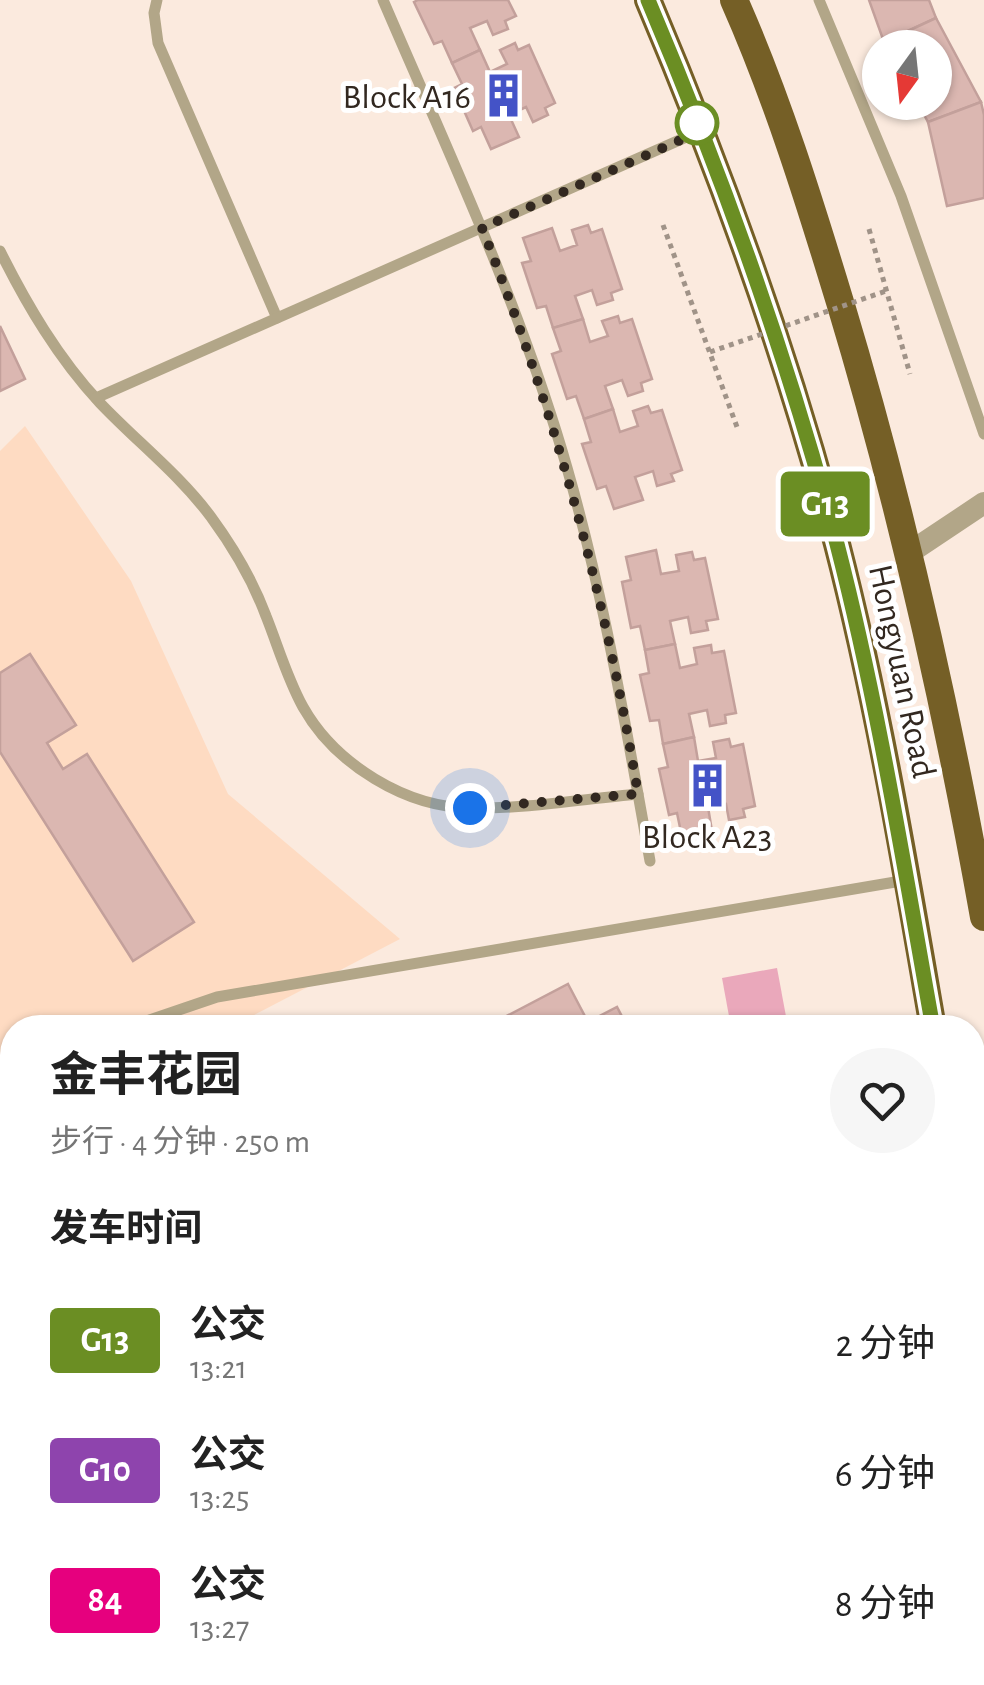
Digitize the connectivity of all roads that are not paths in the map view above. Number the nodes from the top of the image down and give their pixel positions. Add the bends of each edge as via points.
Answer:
1 (157, 0) edge
2 (383, 0) edge
3 (648, 0) edge
4 (734, 0) edge
5 (819, 0) edge
6 (701, 131) junction
7 (482, 228) junction
8 (0, 251) edge
9 (277, 318) junction
10 (96, 398) junction
11 (984, 434) edge
12 (984, 503) edge
13 (909, 553) junction
14 (638, 794) junction
15 (650, 862) dead end
16 (907, 880) junction
17 (984, 917) edge
18 (165, 1015) edge
19 (931, 1015) edge

1 - 9 lane via 158,43
2 - 7 lane
3 - 6 highway, Hongyuan Road
4 - 13 highway, Hongyuan Road via 815,220
5 - 11 lane via 901,196
6 - 7 lane
6 - 16 highway, Hongyuan Road via 786,364 837,546
7 - 9 lane
7 - 14 lane via 576,499
8 - 10 lane via 49,337
9 - 10 lane
10 - 14 lane via 210,515 257,595 304,710 335,749 374,780 420,800 470,808
12 - 13 street
13 - 17 highway, Hongyuan Road
14 - 15 lane
16 - 18 lane via 218,997
16 - 19 highway, Hongyuan Road

